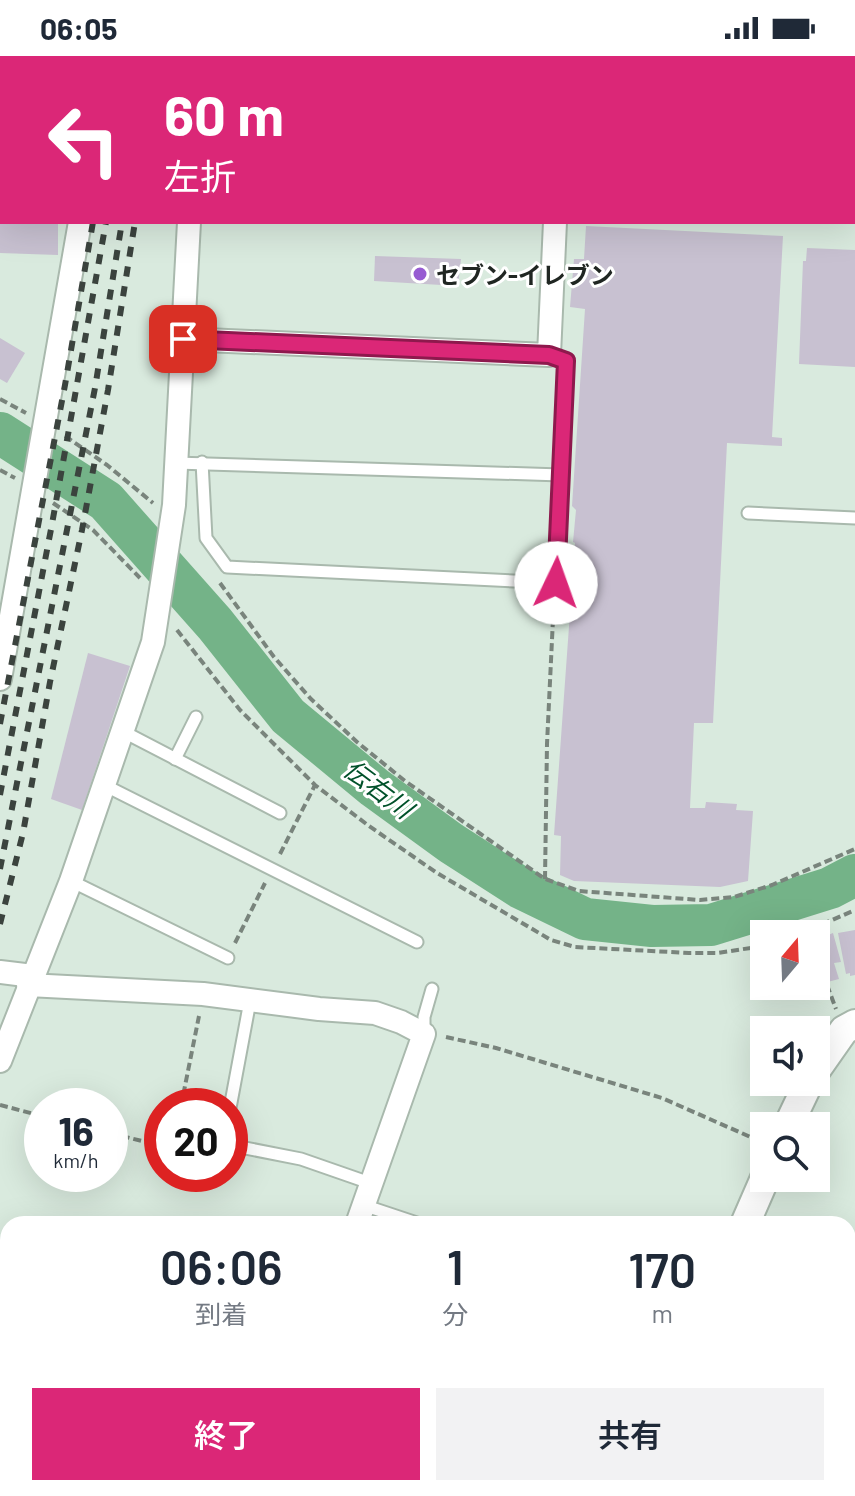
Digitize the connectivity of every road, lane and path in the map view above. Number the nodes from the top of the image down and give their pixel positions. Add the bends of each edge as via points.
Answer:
1 (80, 224) edge
2 (189, 224) edge
3 (555, 224) edge
4 (183, 339) junction
5 (549, 355) junction
6 (53, 432) junction
7 (202, 462) junction
8 (176, 463) junction
9 (0, 470) edge
10 (561, 475) junction
11 (28, 482) junction
12 (54, 503) dead end
13 (748, 513) dead end
14 (855, 518) edge
15 (171, 526) junction
16 (218, 581) dead end
17 (556, 583) junction
18 (160, 604) junction
19 (0, 679) edge
20 (196, 717) dead end
21 (122, 731) junction
22 (175, 759) junction
23 (104, 785) junction
24 (315, 785) junction
25 (280, 813) dead end
26 (855, 849) edge
27 (272, 868) junction
28 (545, 879) junction
29 (71, 881) junction
30 (855, 910) edge
31 (830, 921) edge
32 (417, 942) dead end
33 (750, 948) edge
34 (228, 958) joint
35 (0, 972) edge
36 (31, 981) junction
37 (432, 989) dead end
38 (203, 994) junction
39 (250, 1001) junction
40 (855, 1024) edge
41 (424, 1034) junction
42 (830, 1046) edge
43 (0, 1061) edge
44 (185, 1088) edge
45 (234, 1088) edge
46 (0, 1105) edge
47 (24, 1111) edge
48 (750, 1137) edge
49 (248, 1149) edge
50 (759, 1192) edge
51 (364, 1204) edge
52 (398, 1216) edge
53 (748, 1216) edge

1 - 6 street
2 - 4 street
3 - 5 street
4 - 5 street
4 - 8 street
5 - 10 lane via 566,361
6 - 11 street
6 - 15 path via 107,465
7 - 8 lane
7 - 10 lane
7 - 17 lane via 206,538 227,567
8 - 15 street
9 - 11 path
10 - 17 lane
11 - 19 street via 20,576
12 - 18 path via 93,530
13 - 14 lane
15 - 18 street
16 - 28 path via 274,657 357,742
17 - 28 path
18 - 21 street via 153,642
18 - 24 path via 240,710
20 - 22 lane
21 - 22 lane
21 - 23 street
22 - 25 lane
23 - 27 lane
23 - 29 street
24 - 27 path
24 - 33 path via 437,873 551,940 575,947 689,953
26 - 28 path via 734,897 700,900 579,891
27 - 32 lane
27 - 34 path
29 - 34 lane
29 - 36 street
30 - 31 path
35 - 36 street
36 - 38 street
36 - 43 street
37 - 41 lane
38 - 39 street
38 - 44 path
39 - 41 street via 375,1013
39 - 45 lane
40 - 42 street
41 - 48 path via 496,1048 662,1098
41 - 51 street
46 - 47 path
49 - 51 lane via 301,1159
50 - 53 street
51 - 52 lane

